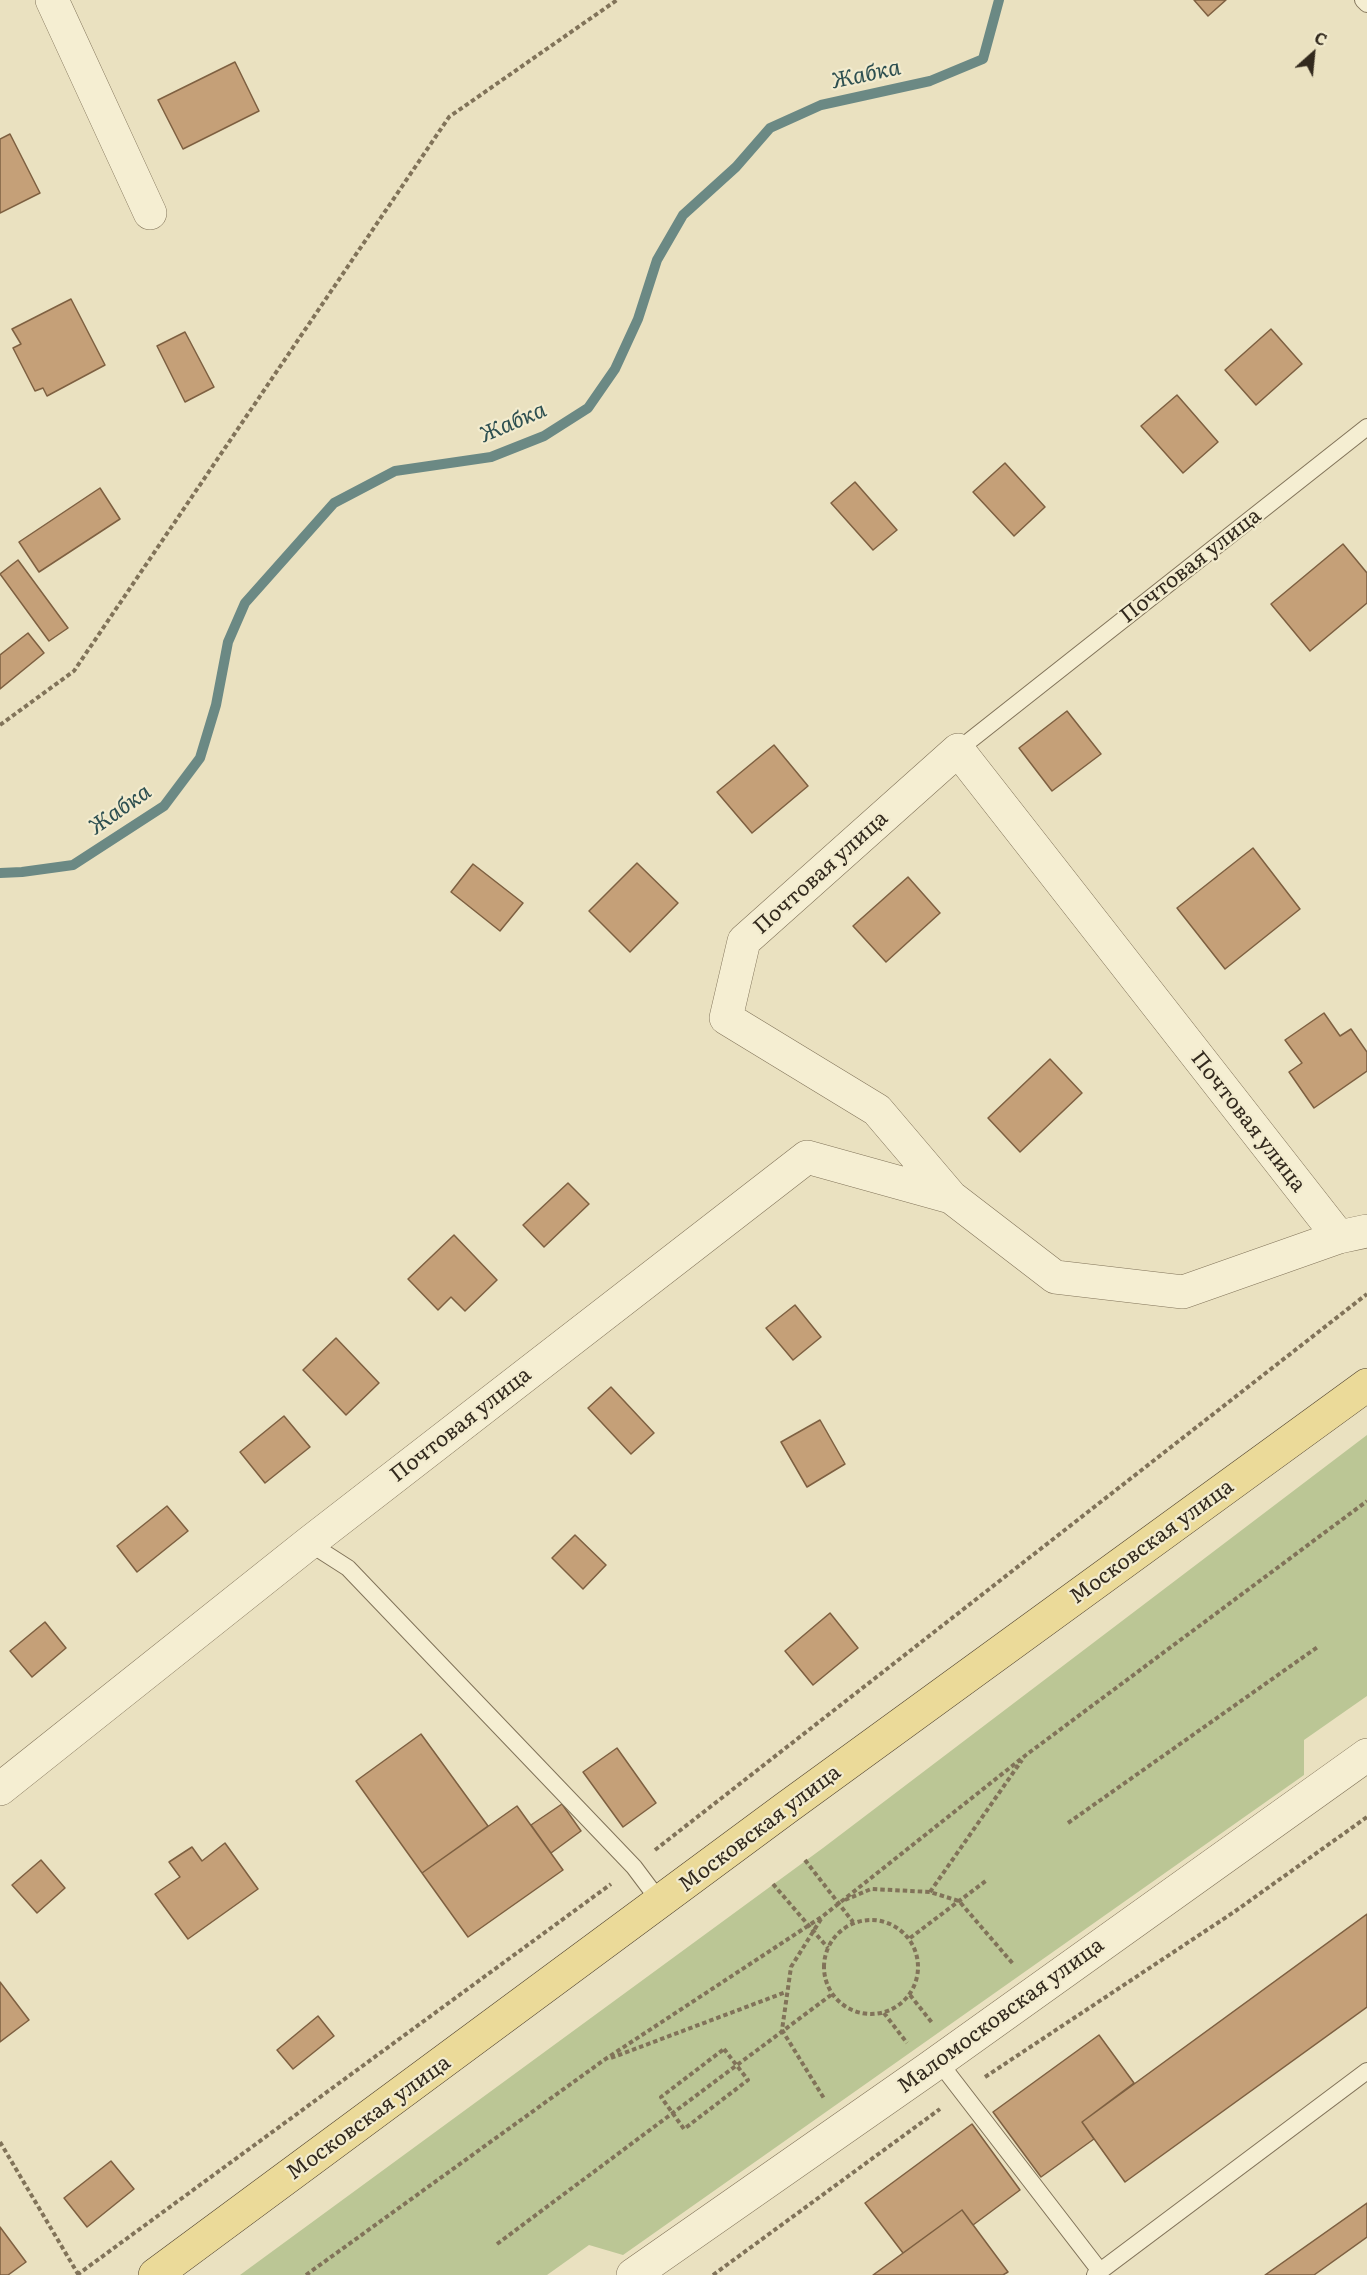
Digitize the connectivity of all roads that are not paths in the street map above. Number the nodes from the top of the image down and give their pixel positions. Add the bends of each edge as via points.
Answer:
1 (52, 0) edge
2 (1364, 0) edge
3 (1367, 4) edge
4 (150, 213) dead end
5 (1367, 427) edge
6 (958, 750) junction
7 (951, 1197) junction
8 (1353, 1234) edge
9 (1367, 1385) edge
10 (309, 1543) junction
11 (1367, 1755) edge
12 (0, 1789) edge
13 (661, 1903) junction
14 (939, 2062) junction
15 (1367, 2071) edge
16 (1098, 2273) edge
17 (155, 2275) edge
18 (633, 2275) edge

1 - 4 street
2 - 3 lane
5 - 6 lane, Почтовая улица
6 - 7 street, Почтовая улица via 744,941 726,1018 878,1110
6 - 8 street, Почтовая улица
7 - 8 street, Почтовая улица via 1055,1277 1183,1292
7 - 10 street, Почтовая улица via 807,1157
9 - 13 main road, Московская улица
10 - 12 street, Почтовая улица
10 - 13 lane via 348,1568 634,1867
11 - 14 street, Маломосковская улица
13 - 17 main road, Московская улица
14 - 16 lane
14 - 18 street, Маломосковская улица
15 - 16 lane

